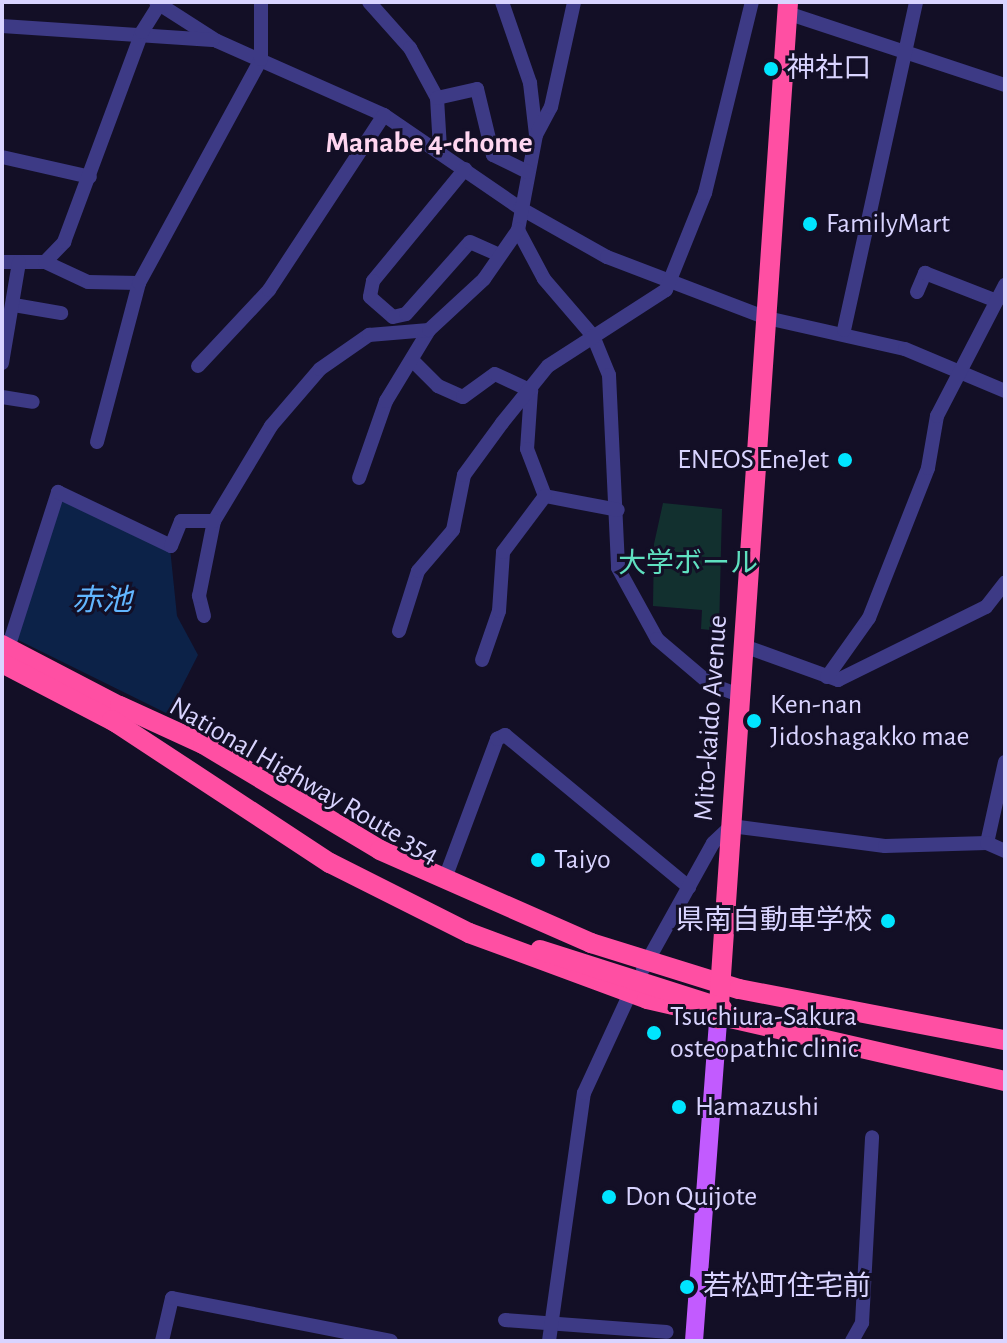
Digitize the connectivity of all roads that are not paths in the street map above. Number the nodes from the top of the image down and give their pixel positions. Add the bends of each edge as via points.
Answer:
1 (261, 2) edge
2 (369, 2) edge
3 (502, 2) edge
4 (574, 2) edge
5 (752, 2) edge
6 (916, 2) edge
7 (159, 3) edge
8 (787, 8) edge
9 (2, 26) edge
10 (142, 32) junction
11 (217, 41) junction
12 (902, 48) junction
13 (261, 59) junction
14 (1005, 85) edge
15 (437, 98) junction
16 (384, 115) junction
17 (536, 135) junction
18 (440, 148) junction
19 (2, 157) edge
20 (465, 169) junction
21 (528, 172) junction
22 (90, 177) junction
23 (520, 208) junction
24 (518, 230) junction
25 (497, 254) junction
26 (2, 262) edge
27 (19, 262) junction
28 (45, 262) junction
29 (670, 281) junction
30 (139, 283) junction
31 (1005, 285) edge
32 (917, 292) dead end
33 (997, 301) junction
34 (14, 305) junction
35 (61, 313) dead end
36 (767, 318) junction
37 (429, 330) junction
38 (844, 330) junction
39 (593, 336) junction
40 (414, 362) junction
41 (2, 363) edge
42 (198, 366) dead end
43 (958, 371) junction
44 (531, 391) junction
45 (1005, 391) edge
46 (2, 397) edge
47 (33, 402) dead end
48 (97, 442) dead end
49 (359, 478) dead end
50 (545, 496) junction
51 (618, 510) junction
52 (214, 521) junction
53 (1005, 583) edge
54 (204, 616) dead end
55 (399, 631) dead end
56 (744, 646) junction
57 (4, 652) edge
58 (482, 660) dead end
59 (827, 677) junction
60 (741, 696) junction
61 (116, 713) junction
62 (1005, 762) edge
63 (731, 826) junction
64 (987, 843) junction
65 (1005, 851) edge
66 (701, 866) junction
67 (444, 881) junction
68 (728, 883) junction
69 (689, 887) junction
70 (646, 962) junction
71 (629, 994) junction
72 (720, 1001) junction
73 (822, 1025) junction
74 (1005, 1040) edge
75 (1005, 1054) edge
76 (1005, 1068) edge
77 (1005, 1081) edge
78 (872, 1137) dead end
79 (505, 1320) dead end
80 (550, 1325) junction
81 (667, 1332) dead end
82 (162, 1341) edge
83 (391, 1341) edge
84 (549, 1341) edge
85 (694, 1341) edge
86 (852, 1341) edge

1 - 13 street
2 - 15 street via 410,48
3 - 17 street via 530,83
4 - 17 street via 551,107
5 - 29 street via 711,170
6 - 12 street
7 - 10 street
7 - 11 street
8 - 12 street
8 - 36 highway, Mito-kaido Avenue
9 - 10 street
10 - 11 street
10 - 22 street
11 - 13 street
12 - 14 street
12 - 38 street
13 - 16 street
13 - 30 street
15 - 18 street
15 - 21 street via 477,89 493,155
16 - 18 street
16 - 42 street via 269,290
17 - 21 street
18 - 20 street
19 - 22 street
20 - 23 street
20 - 25 street via 373,281 370,297 393,317 406,314 470,242
21 - 23 street
22 - 28 street via 64,242
23 - 24 street
23 - 29 street via 607,257
24 - 25 street
24 - 39 street via 544,279
25 - 37 street via 484,279
26 - 27 street
27 - 28 street
27 - 34 street
28 - 30 street via 88,282
29 - 36 street
29 - 39 street via 654,302
30 - 48 street
31 - 33 street
32 - 33 street via 925,273
33 - 43 street
34 - 35 street
34 - 41 street
36 - 38 street
36 - 56 highway, Mito-kaido Avenue
37 - 40 street
37 - 52 street via 384,329 320,369 271,426
38 - 43 street
39 - 44 street via 548,366
39 - 51 street via 615,405
40 - 44 street via 438,386 463,397 495,374
40 - 49 street via 386,401
43 - 45 street
43 - 59 street via 869,618
44 - 50 street via 527,449
44 - 55 street via 464,475 453,530 418,571
46 - 47 street
50 - 51 street
50 - 58 street via 503,552 499,611
51 - 60 street via 618,568 651,633 710,684
52 - 54 street via 199,596
52 - 57 street via 181,521 171,546 58,492
53 - 59 street via 986,607 861,674
56 - 59 street
56 - 60 highway, Mito-kaido Avenue
57 - 61 highway, National Highway Route 354
60 - 63 highway, Mito-kaido Avenue
61 - 67 highway via 203,744
61 - 71 highway via 369,886
61 - 72 highway, National Highway Route 354, bridge via 374,874 542,944
62 - 64 street
63 - 64 street via 885,846
63 - 66 street
63 - 68 highway, Mito-kaido Avenue
64 - 65 street
66 - 68 street via 718,870
66 - 69 street
67 - 69 street via 497,739 505,735
67 - 70 highway
68 - 72 highway, Mito-kaido Avenue
69 - 70 street
70 - 71 street
70 - 72 highway
71 - 72 highway
71 - 80 street via 584,1093
72 - 73 highway
72 - 74 highway
72 - 77 highway
72 - 85 main road, Mito-kaido Avenue
73 - 75 highway
73 - 76 highway
78 - 86 street via 862,1323
79 - 80 street
80 - 81 street
80 - 84 street
82 - 83 street via 172,1298

